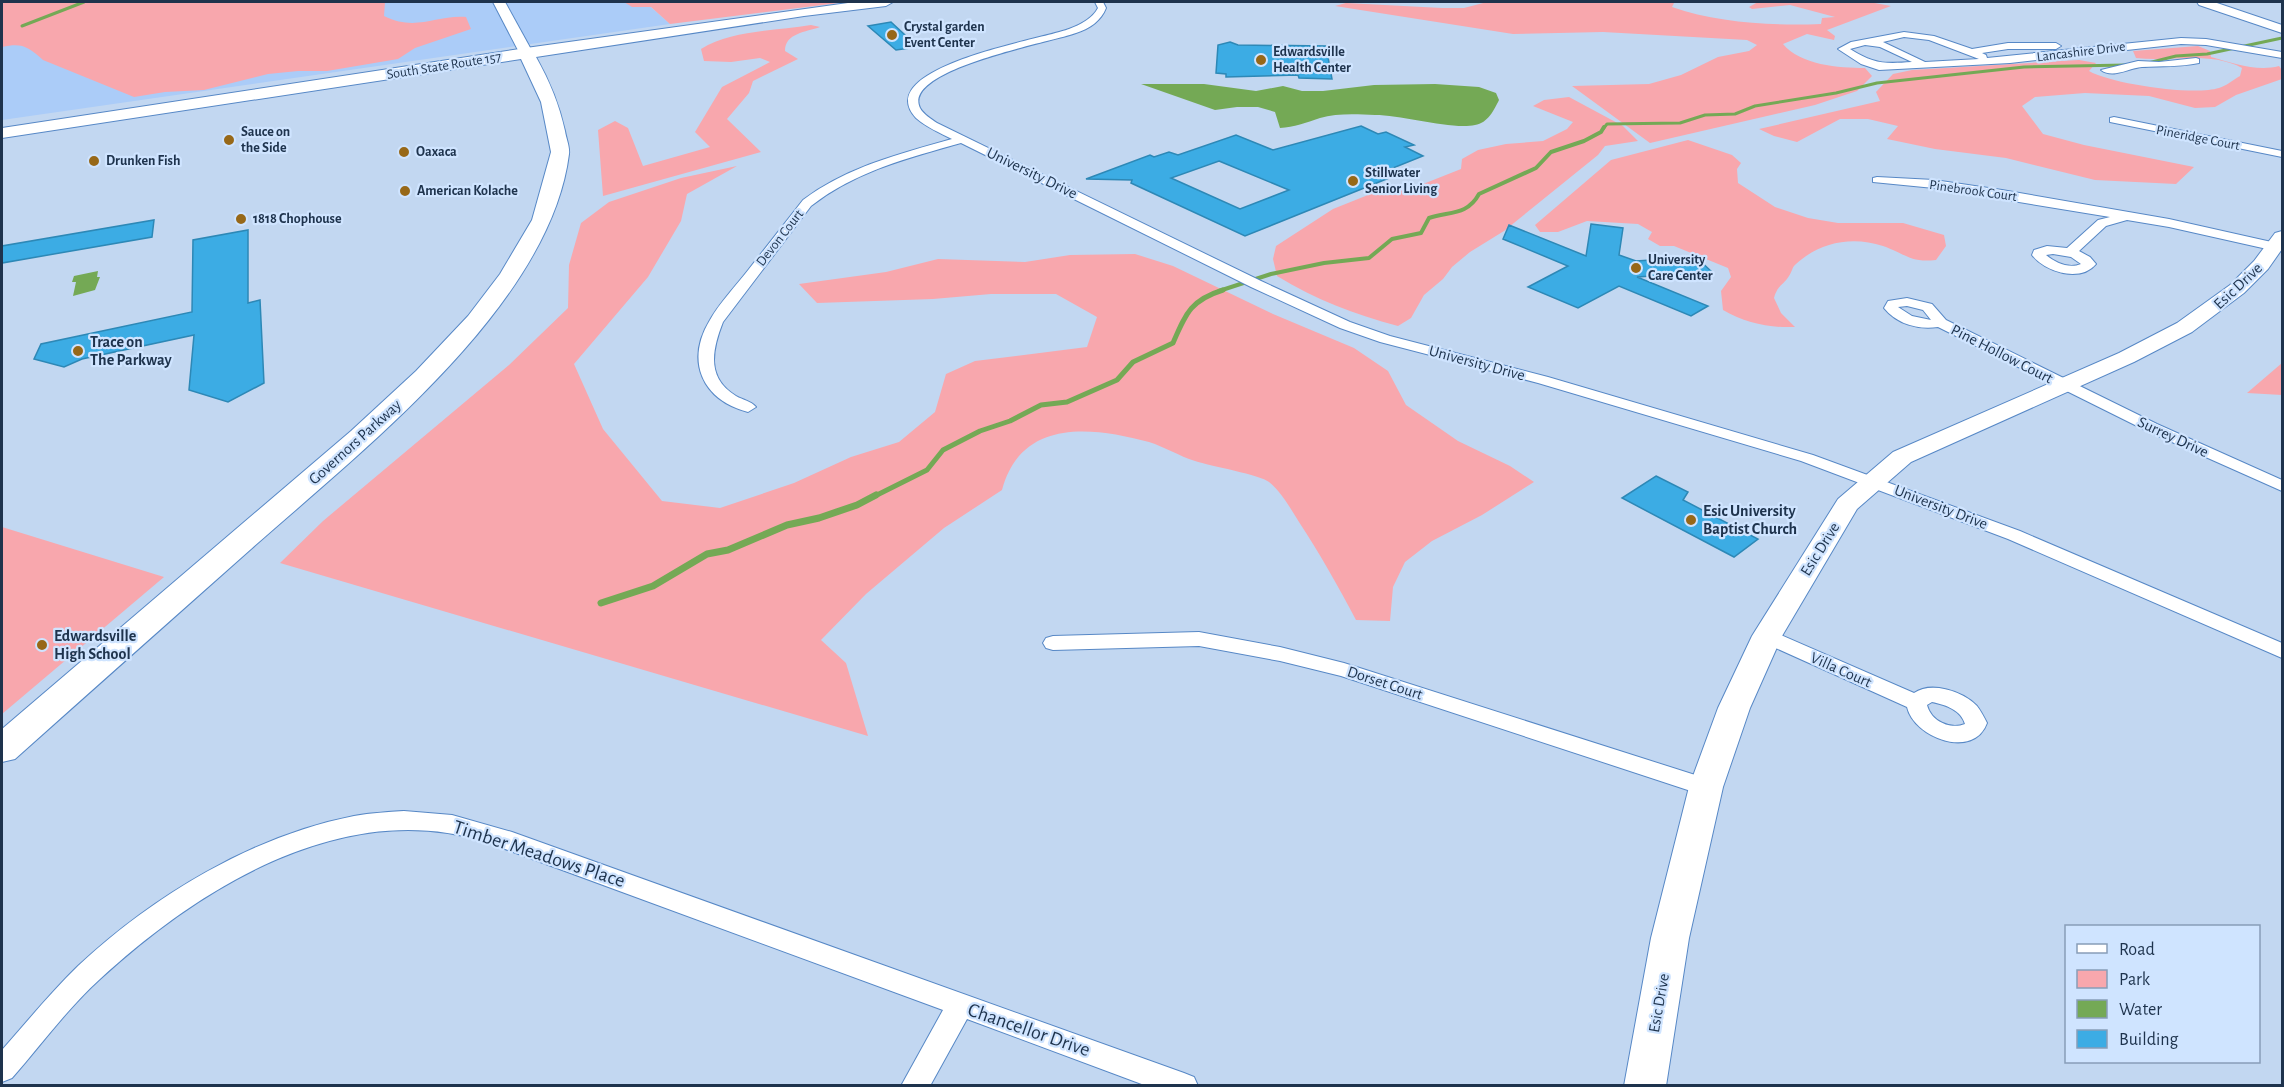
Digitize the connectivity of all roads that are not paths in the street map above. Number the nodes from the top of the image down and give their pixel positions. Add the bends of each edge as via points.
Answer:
1 (499, 2) edge
2 (886, 2) edge
3 (1099, 2) edge
4 (2203, 2) edge
5 (2283, 29) edge
6 (1876, 41) junction
7 (2099, 50) junction
8 (1972, 52) junction
9 (526, 53) junction
10 (2283, 55) edge
11 (1994, 61) junction
12 (2196, 61) dead end
13 (1922, 64) junction
14 (2138, 64) junction
15 (2106, 70) dead end
16 (2114, 120) dead end
17 (2, 134) edge
18 (962, 139) junction
19 (2283, 154) edge
20 (1877, 180) dead end
21 (2068, 207) junction
22 (2126, 217) junction
23 (2096, 227) junction
24 (2276, 250) edge
25 (2070, 252) dead end
26 (1940, 323) dead end
27 (2064, 385) junction
28 (748, 407) dead end
29 (1872, 480) junction
30 (2283, 486) edge
31 (1767, 636) junction
32 (1053, 643) dead end
33 (2283, 651) edge
34 (1916, 704) dead end
35 (2, 749) edge
36 (1706, 787) junction
37 (960, 1005) junction
38 (2, 1069) edge
39 (915, 1086) edge
40 (1184, 1086) edge
41 (1645, 1086) edge

1 - 9 street
2 - 9 main road, South State Route 157
3 - 18 street, University Drive via 1102,8 1098,17 1089,24 950,66 922,82 914,91 914,109 926,121
4 - 5 street
6 - 8 street via 1905,34 1938,39
6 - 13 street
6 - 13 street, Lancashire Drive via 1858,42 1843,49 1879,67
7 - 8 street via 2037,45
7 - 10 street, Lancashire Drive via 2192,41
7 - 11 street, Lancashire Drive
7 - 14 street
8 - 11 street
9 - 17 main road, South State Route 157
9 - 35 main road, Governors Parkway via 549,101 560,152 542,220 510,276 476,321 361,437
11 - 13 street, Lancashire Drive
12 - 14 street
14 - 15 street
16 - 19 street, Pineridge Court
18 - 28 street, Devon Court via 846,177 807,203 716,321 707,342 705,363 712,383 727,398
18 - 29 street, University Drive via 1345,325 1698,424
20 - 21 street, Pinebrook Court via 1970,189
21 - 22 street, Pinebrook Court
21 - 23 street, Pinebrook Court
22 - 23 street, Pinebrook Court
22 - 24 street, Pinebrook Court via 2169,223
23 - 25 street, Pinebrook Court
24 - 27 street, Esic Drive via 2240,288 2193,322 2132,356
26 - 27 street, Pine Hollow Court
27 - 29 street, Esic Drive via 1902,457
27 - 30 street, Surrey Drive
29 - 31 street, Esic Drive via 1847,506
29 - 33 street, University Drive via 2102,572
31 - 34 street, Villa Court
31 - 36 street, Esic Drive via 1734,708
32 - 36 street, Dorset Court via 1199,639 1280,654 1344,670
36 - 41 street, Esic Drive via 1670,938
37 - 38 street, Timber Meadows Place via 535,850 453,824 398,821 312,836 262,855 192,892 88,974
37 - 39 street, Chancellor Drive
37 - 40 street, Chancellor Drive

